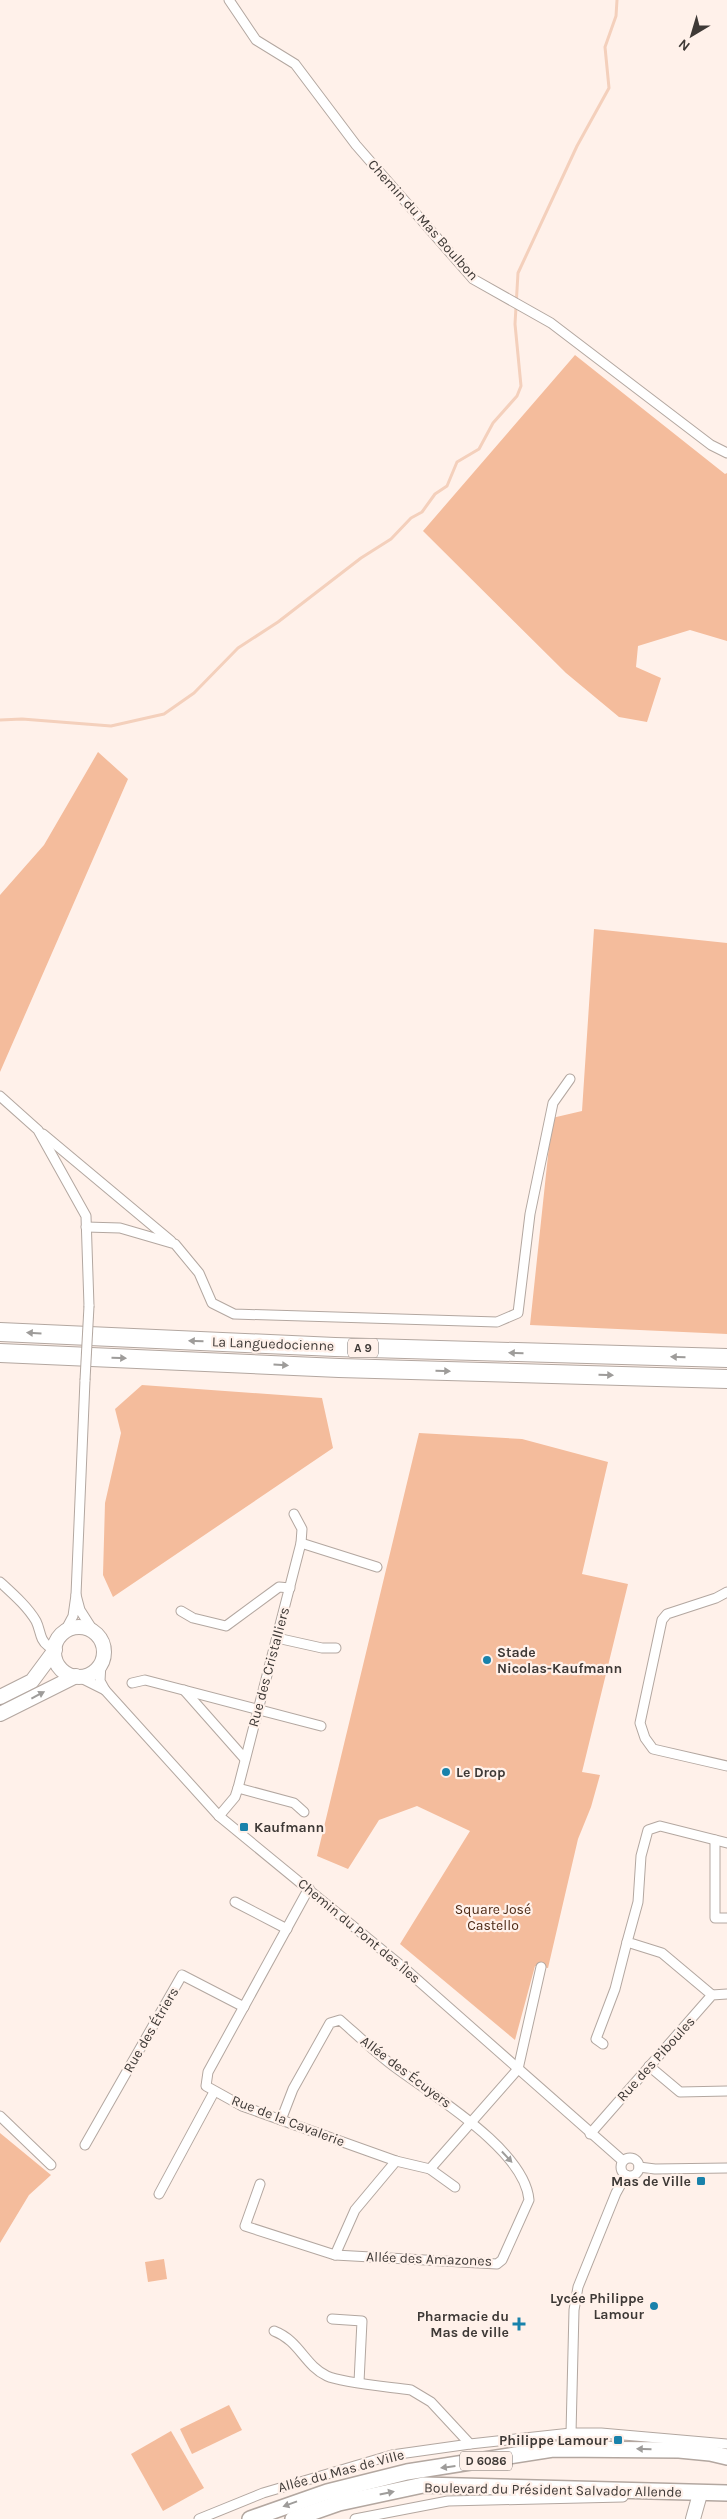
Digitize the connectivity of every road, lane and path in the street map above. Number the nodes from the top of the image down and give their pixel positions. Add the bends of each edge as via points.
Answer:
1 (229, 0) edge
2 (727, 453) edge
3 (570, 1079) dead end
4 (0, 1096) edge
5 (38, 1130) junction
6 (86, 1227) junction
7 (175, 1244) junction
8 (0, 1332) edge
9 (0, 1353) edge
10 (727, 1358) edge
11 (727, 1379) edge
12 (294, 1514) dead end
13 (301, 1543) junction
14 (377, 1566) dead end
15 (0, 1582) edge
16 (290, 1588) junction
17 (727, 1592) edge
18 (76, 1596) junction
19 (181, 1611) dead end
20 (65, 1632) junction
21 (94, 1632) junction
22 (277, 1638) junction
23 (55, 1648) junction
24 (336, 1648) dead end
25 (101, 1663) junction
26 (78, 1677) junction
27 (132, 1683) dead end
28 (105, 1690) junction
29 (183, 1690) junction
30 (0, 1698) edge
31 (258, 1709) junction
32 (0, 1714) edge
33 (321, 1726) dead end
34 (245, 1759) junction
35 (727, 1766) edge
36 (238, 1788) junction
37 (304, 1812) dead end
38 (220, 1816) junction
39 (715, 1840) junction
40 (727, 1843) edge
41 (309, 1888) junction
42 (235, 1902) dead end
43 (727, 1918) edge
44 (287, 1929) junction
45 (628, 1942) junction
46 (541, 1967) dead end
47 (727, 1994) edge
48 (712, 1995) junction
49 (244, 2007) junction
50 (603, 2044) dead end
51 (649, 2066) junction
52 (518, 2069) junction
53 (727, 2091) edge
54 (214, 2092) junction
55 (0, 2116) edge
56 (281, 2120) junction
57 (472, 2123) junction
58 (590, 2134) junction
59 (85, 2146) dead end
60 (396, 2161) junction
61 (623, 2161) junction
62 (51, 2165) dead end
63 (640, 2167) junction
64 (727, 2168) edge
65 (430, 2169) junction
66 (626, 2175) junction
67 (260, 2184) dead end
68 (455, 2188) dead end
69 (159, 2194) dead end
70 (336, 2255) junction
71 (332, 2319) dead end
72 (274, 2331) dead end
73 (359, 2382) junction
74 (571, 2434) junction
75 (470, 2444) junction
76 (727, 2444) edge
77 (727, 2458) edge
78 (727, 2493) edge
79 (700, 2494) junction
80 (199, 2519) edge
81 (250, 2519) edge
82 (293, 2519) edge
83 (355, 2519) edge
84 (693, 2519) edge

1 - 2 street, Chemin du Mas Boulbon via 256,40 295,64 356,145 473,278 551,323 711,445
3 - 7 street via 553,1103 530,1214 518,1314 497,1322 234,1314 212,1303 199,1273
4 - 5 street
5 - 6 street via 86,1216
5 - 7 street
6 - 7 street via 120,1228
6 - 18 street, bridge via 89,1306
10 -> 8 highway, La Languedocienne / A 9 via 345,1347
9 -> 11 highway, La Languedocienne / A 9 via 349,1368
12 - 13 street, Rue des Cristalliers via 302,1529
13 - 14 street
13 - 16 street, Rue des Cristalliers
15 - 23 street via 36,1622 43,1642
16 - 19 street via 279,1587 226,1626 193,1618
16 - 22 street, Rue des Cristalliers
17 - 35 street via 667,1614 662,1620 640,1724 644,1738 653,1749
18 - 20 street via 75,1611
18 - 21 street via 80,1610
20 - 21 street via 82,1627
20 - 23 street
21 - 25 street via 104,1647
22 - 24 street
22 - 31 street, Rue des Cristalliers
23 - 26 street via 55,1658 60,1667 67,1674
23 - 30 street via 32,1681
25 - 26 street via 92,1673
25 - 28 street via 100,1680
26 - 28 street, Chemin du Pont des Îles
32 -> 26 street
27 - 29 street via 146,1680
28 - 38 street, Chemin du Pont des Îles
29 - 31 street
29 - 34 street
31 - 33 street
31 - 34 street, Rue des Cristalliers
34 - 36 street, Rue des Cristalliers
36 - 37 street via 294,1803
36 - 38 street, Rue des Cristalliers
38 - 41 street, Chemin du Pont des Îles
39 - 40 street
39 - 43 street via 715,1918
39 - 45 street via 660,1826 648,1830 641,1856 638,1902
41 - 44 street, Rue de la Cavalerie
41 - 52 street, Chemin du Pont des Îles
42 - 44 street
44 - 49 street, Rue de la Cavalerie
45 - 48 street via 662,1953
45 - 50 street via 615,1989 598,2029 596,2039
46 - 52 street
47 - 48 street
48 - 51 street, Rue des Piboules
49 - 54 street, Rue de la Cavalerie via 205,2080 206,2086
49 - 59 street, Rue des Étriers via 182,1975
51 - 53 street via 680,2092
51 - 58 street, Rue des Piboules
52 - 57 street
52 - 58 street, Chemin du Pont des Îles
54 - 56 street, Rue de la Cavalerie
54 - 69 street
55 - 62 street
56 - 57 street, Allée des Écuyers via 293,2089 330,2023 340,2020 391,2064
56 - 60 street, Rue de la Cavalerie
57 - 65 street
57 -> 70 street, Allée des Amazones via 511,2160 528,2192 525,2212 502,2260 497,2264
58 - 61 street, Chemin du Pont des Îles
60 - 65 street, Rue de la Cavalerie
60 - 70 street via 354,2210
61 - 63 street, Chemin du Pont des Îles via 632,2158
61 - 66 street via 622,2170
63 - 64 street, Chemin du Pont des Îles
63 - 66 street via 636,2174
65 - 68 street
66 - 74 street via 578,2287 574,2310
67 - 70 street, Allée des Amazones via 245,2226
71 - 73 street via 362,2321
72 - 73 street via 288,2336 327,2376
73 - 75 street via 411,2390 422,2395
74 - 75 street, Allée du Mas de Ville
74 - 76 street, Allée du Mas de Ville via 610,2433
75 - 80 street, Allée du Mas de Ville via 392,2456 263,2493
77 -> 81 main road, Boulevard du Président Salvador Allende / D 6086 via 678,2450 553,2450 407,2472 327,2492
78 - 79 main road, Boulevard du Président Salvador Allende / D 6086
82 -> 79 main road, Boulevard du Président Salvador Allende / D 6086 via 339,2503 423,2485
79 - 83 street via 448,2502
79 - 84 street

